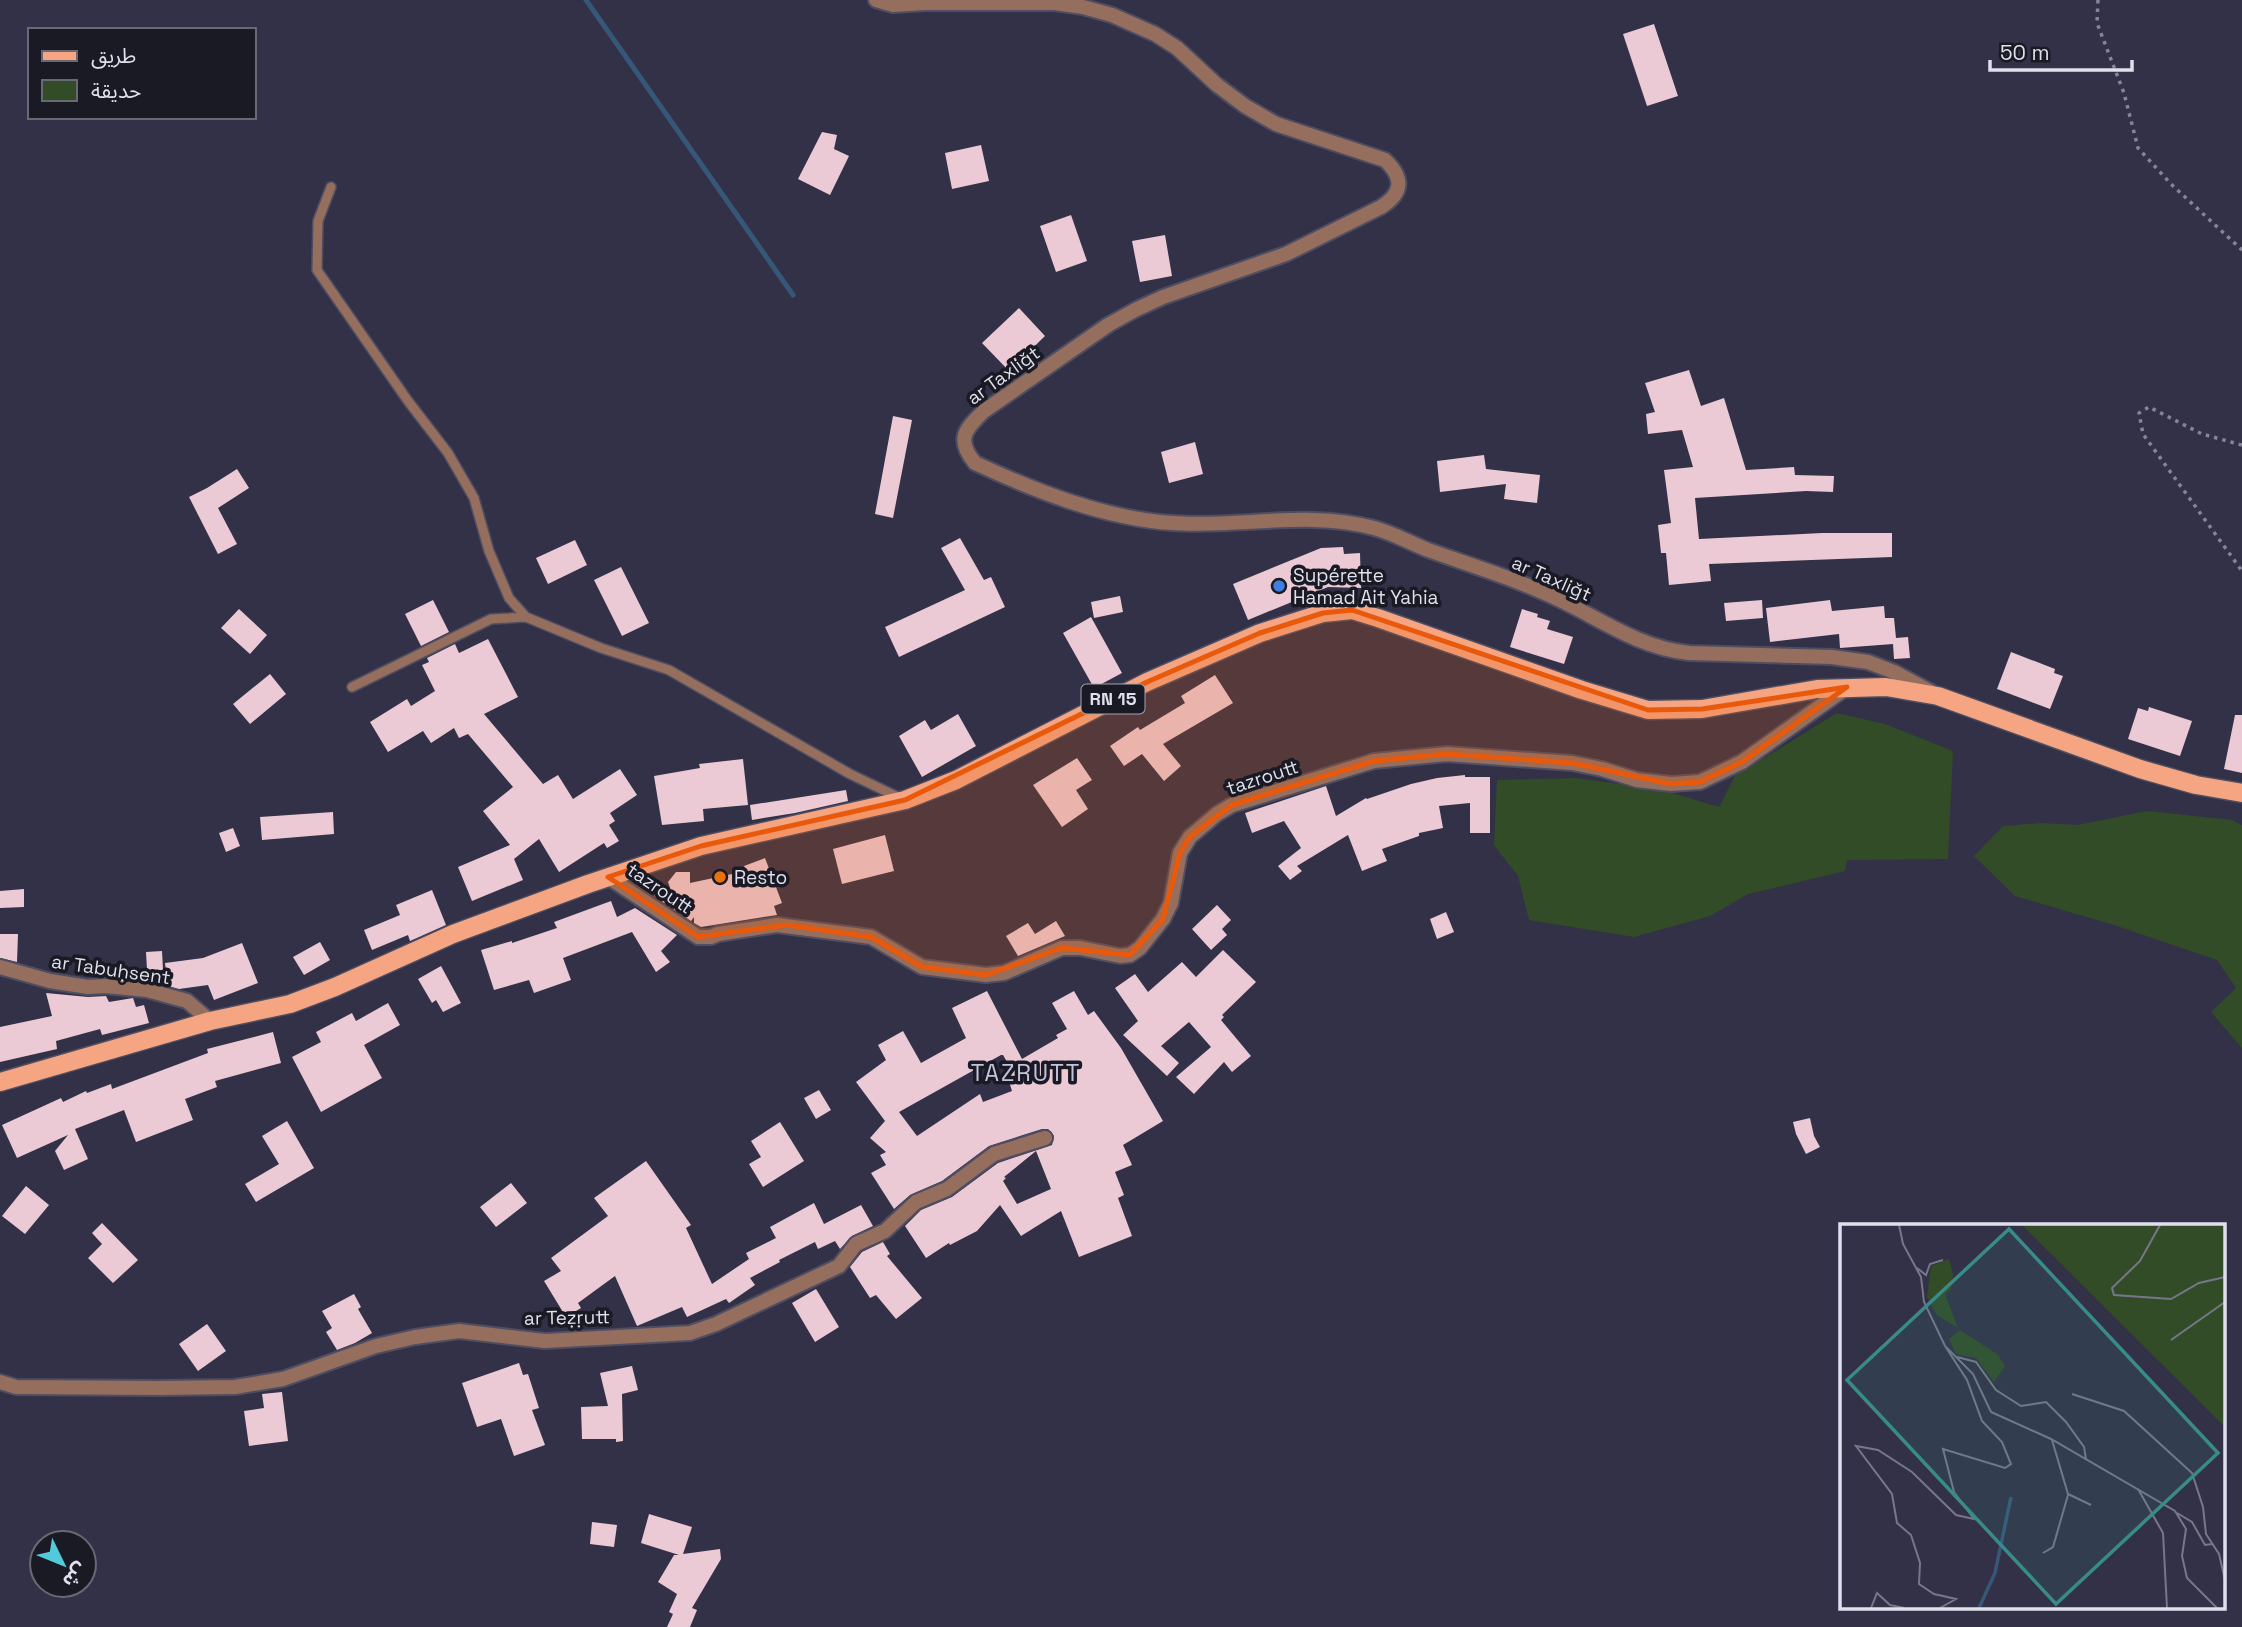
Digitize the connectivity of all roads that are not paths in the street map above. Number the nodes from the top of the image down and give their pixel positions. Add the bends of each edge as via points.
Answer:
1 (876, 0) edge
2 (331, 187) dead end
3 (526, 617) junction
4 (352, 687) dead end
5 (1847, 687) junction
6 (1938, 696) junction
7 (2242, 793) edge
8 (905, 800) junction
9 (608, 877) junction
10 (0, 967) edge
11 (210, 1021) junction
12 (0, 1082) edge
13 (1045, 1138) dead end
14 (0, 1382) edge

1 - 6 street, ar Taxliǧt via 893,5 1055,3 1112,15 1177,48 1217,85 1276,124 1385,160 1396,170 1399,186 1394,199 1381,207 1286,254 1135,310 1018,387 970,424 963,439 965,451 975,463 1097,511 1137,519 1174,523 1318,520 1377,529 1541,592 1649,646 1689,653 1868,662
2 - 3 lane via 318,221 317,270 448,453 474,498 509,598
3 - 4 lane via 491,619
3 - 8 lane via 669,670 850,774
5 - 6 main road, RN 15 via 1886,687
5 - 8 main road, RN 15 via 1702,709 1648,710 1352,610 1323,613 1260,633 1147,682
5 - 9 street, tazroutt via 1742,762 1700,782 1671,784 1572,763 1447,754 1374,761 1232,805 1190,837 1180,853 1171,902 1163,919 1130,955 1062,948 1004,973 986,975 922,967 872,937 799,927 777,925 698,937
6 - 7 main road, RN 15 via 2140,769
8 - 9 main road, RN 15 via 701,846
9 - 11 main road, RN 15 via 453,934 290,1004
10 - 11 street, ar Tabuḥsent via 88,987 147,990 187,1001
11 - 12 main road, RN 15
13 - 14 street, ar Teẓṛutt via 994,1154 947,1189 916,1202 885,1231 856,1244 839,1266 690,1333 545,1341 459,1331 415,1336 283,1379 235,1387 16,1387

